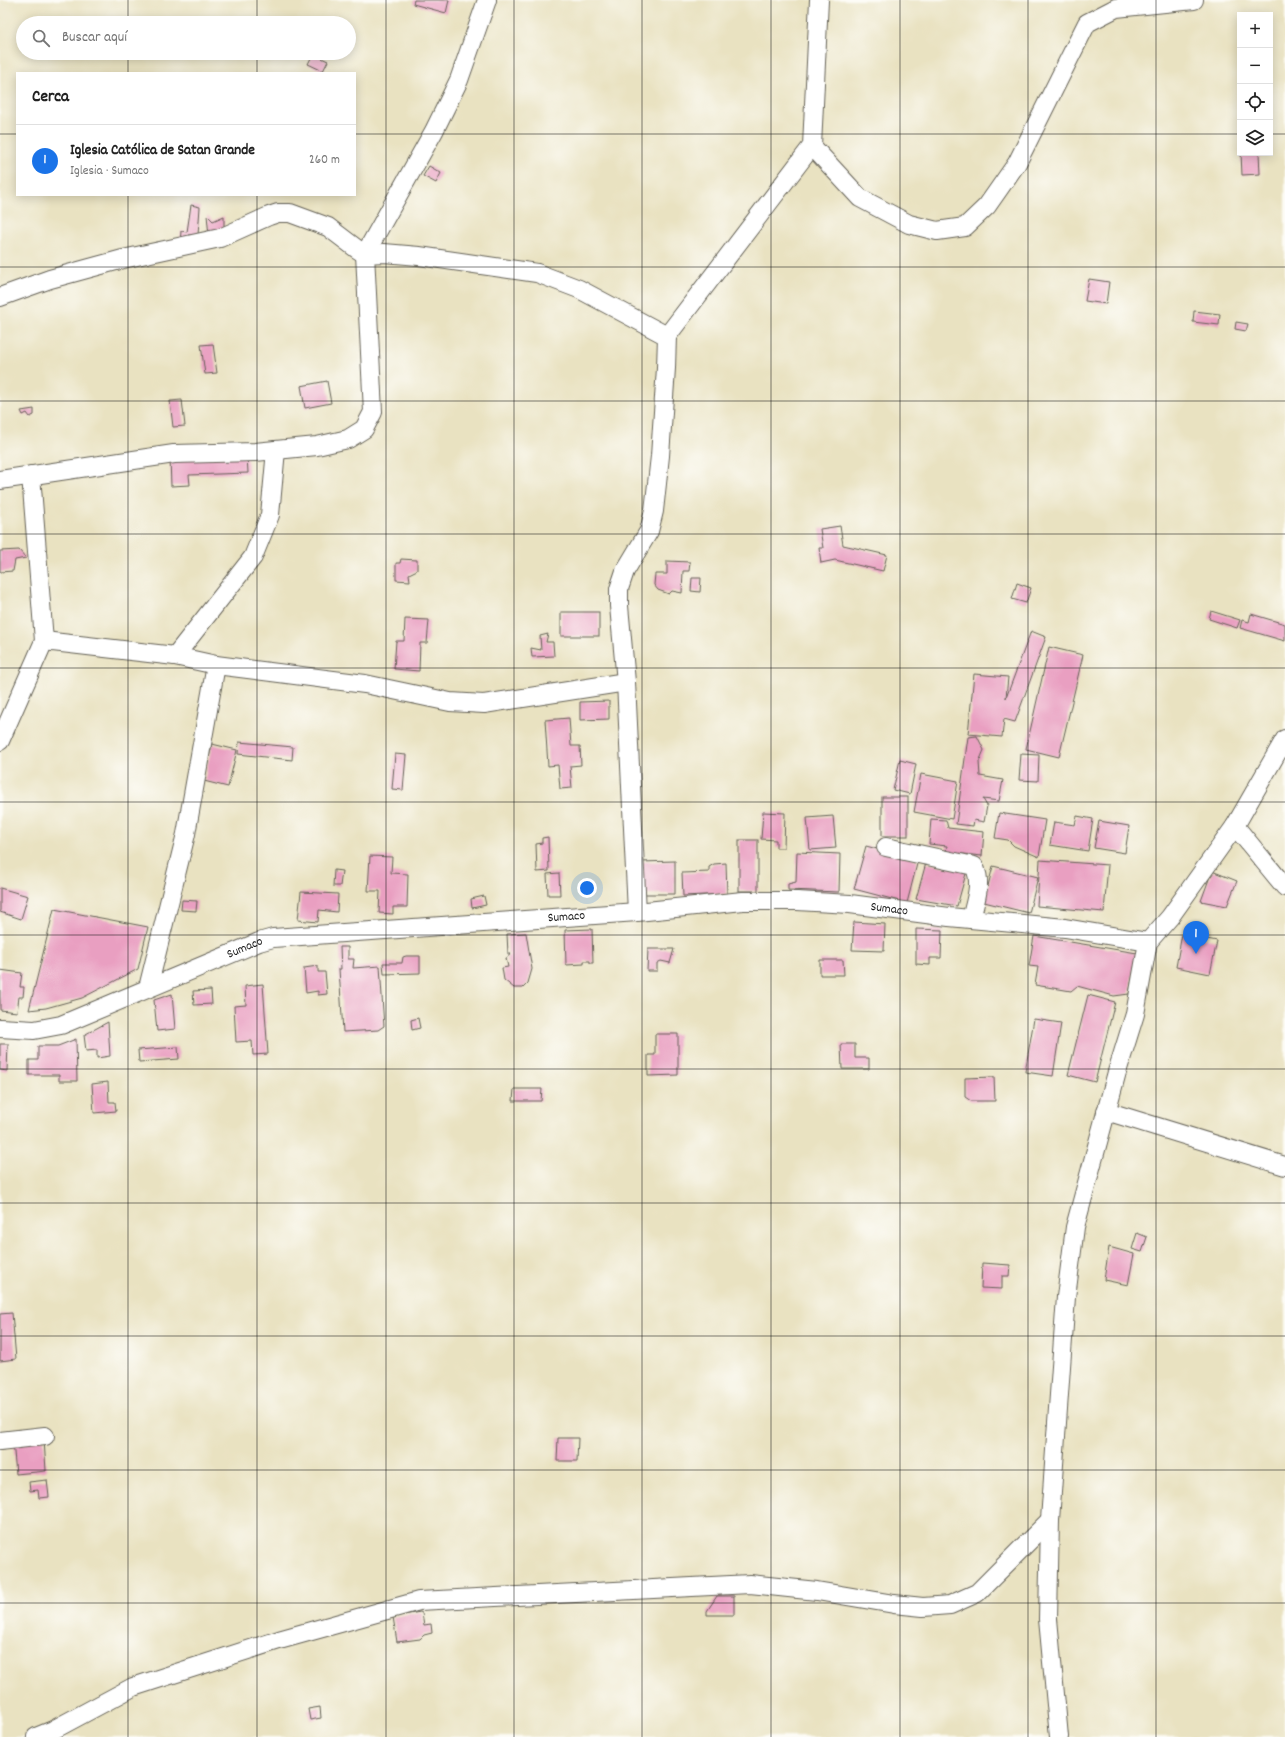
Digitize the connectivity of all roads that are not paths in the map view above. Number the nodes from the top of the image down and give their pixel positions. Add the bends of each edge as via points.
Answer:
1 (487, 0) edge
2 (819, 0) edge
3 (1194, 0) edge
4 (812, 146) junction
5 (365, 254) junction
6 (0, 296) edge
7 (667, 336) junction
8 (276, 450) junction
9 (31, 475) junction
10 (0, 480) edge
11 (44, 641) junction
12 (175, 656) junction
13 (216, 665) junction
14 (626, 682) junction
15 (1285, 739) edge
16 (0, 741) edge
17 (1235, 826) junction
18 (886, 847) dead end
19 (1285, 887) edge
20 (637, 912) junction
21 (971, 919) junction
22 (1148, 942) junction
23 (148, 988) junction
24 (0, 1028) edge
25 (1106, 1111) junction
26 (1285, 1166) edge
27 (45, 1436) dead end
28 (0, 1442) edge
29 (1050, 1520) junction
30 (36, 1737) edge
31 (1059, 1737) edge

1 - 5 street via 459,80 434,131
2 - 4 street
3 - 4 street via 1116,8 1087,23 1017,163 987,206 965,227 937,231 909,224 860,198
4 - 7 street
5 - 6 street via 328,227 303,216 278,213 220,238 123,259
5 - 7 street via 419,256 537,273 579,289
5 - 8 street via 373,412 364,428 348,439 317,446
7 - 14 street via 654,511 649,531 625,571 619,589
8 - 9 street via 174,454
8 - 12 street via 270,515 253,557
9 - 10 street
9 - 11 street
11 - 12 street
11 - 16 street
12 - 13 street
13 - 14 street via 365,684 450,702 484,704
13 - 23 street via 186,834
14 - 20 street
15 - 17 street
17 - 19 street
17 - 22 street via 1170,918
18 - 21 street via 974,866 978,874 977,896
20 - 21 street, Sumaco via 743,901 797,901 850,904
20 - 23 street, Sumaco via 273,938
21 - 22 street, Sumaco via 1065,928
22 - 25 street via 1135,1014
23 - 24 street, Sumaco via 61,1025 34,1030
25 - 26 street
25 - 29 street via 1075,1226 1066,1297
27 - 28 street
29 - 30 street via 977,1593 950,1605 923,1607 894,1604 817,1590 750,1584 419,1601 279,1640 133,1687
29 - 31 street via 1048,1619

